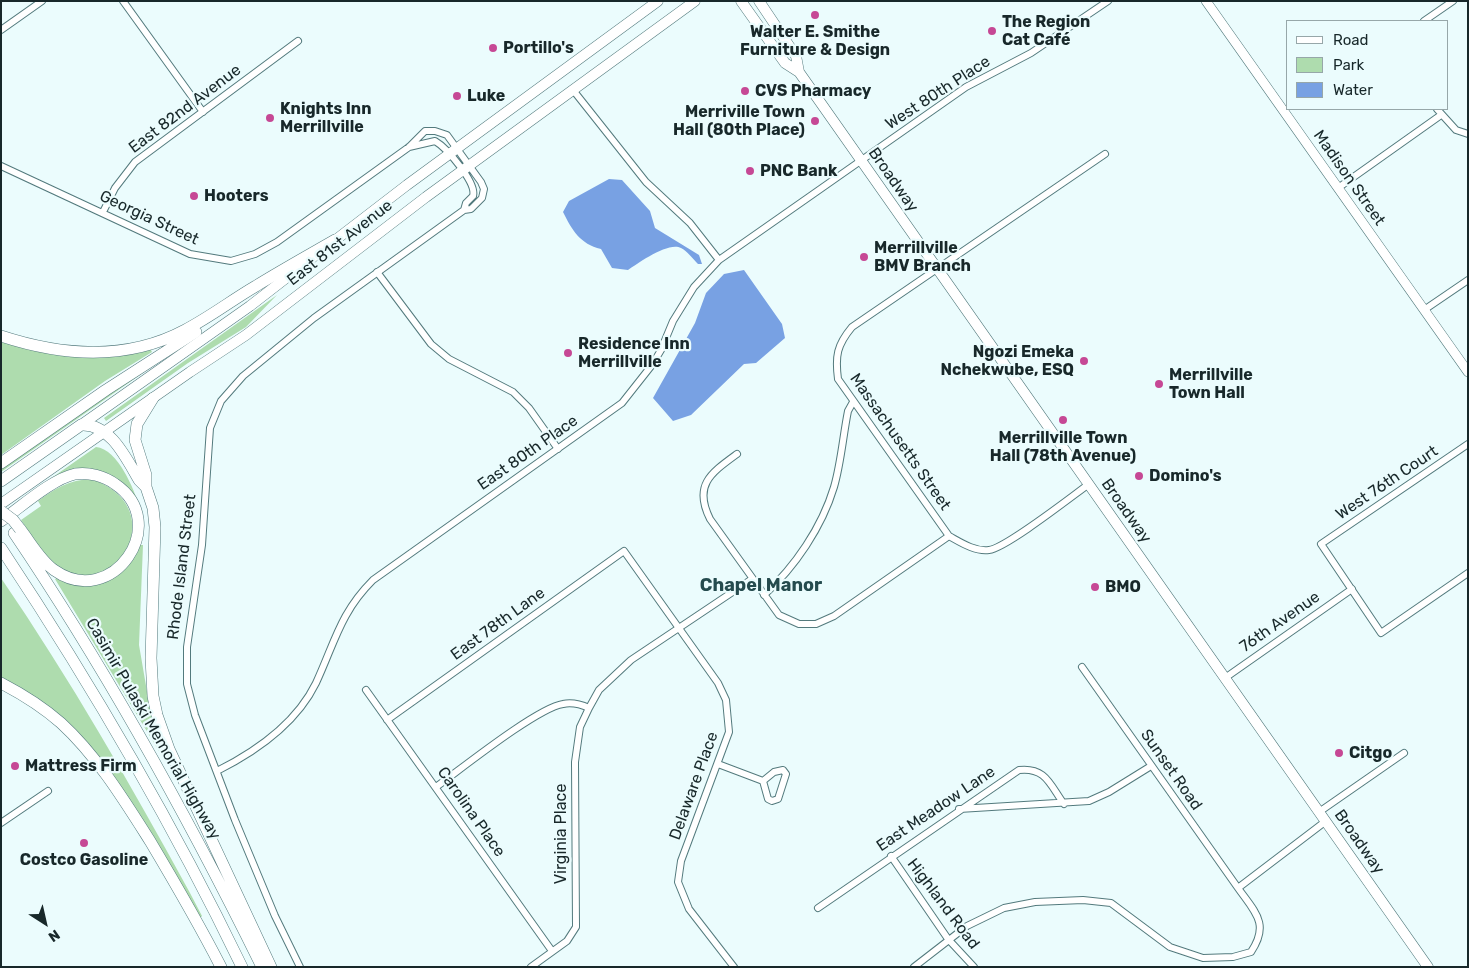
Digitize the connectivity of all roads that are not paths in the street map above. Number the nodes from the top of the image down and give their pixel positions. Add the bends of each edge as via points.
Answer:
1 (42, 1) edge
2 (123, 1) edge
3 (658, 1) edge
4 (695, 1) edge
5 (741, 1) edge
6 (759, 1) edge
7 (1108, 1) edge
8 (1206, 1) edge
9 (1454, 1) edge
10 (1426, 20) edge
11 (1, 30) edge
12 (298, 41) dead end
13 (799, 72) junction
14 (573, 90) junction
15 (1437, 110) edge
16 (203, 112) junction
17 (1441, 116) junction
18 (1468, 134) edge
19 (409, 147) junction
20 (453, 151) junction
21 (1105, 154) dead end
22 (860, 160) junction
23 (1, 166) edge
24 (466, 168) junction
25 (1338, 188) junction
26 (103, 212) junction
27 (335, 240) junction
28 (719, 260) junction
29 (938, 270) junction
30 (377, 272) junction
31 (1468, 280) edge
32 (238, 298) junction
33 (1424, 310) junction
34 (1, 336) edge
35 (1468, 372) edge
36 (153, 398) junction
37 (853, 402) junction
38 (81, 425) junction
39 (106, 431) junction
40 (1468, 444) edge
41 (558, 449) junction
42 (737, 454) dead end
43 (1, 463) edge
44 (1, 482) edge
45 (1088, 484) junction
46 (146, 487) junction
47 (1, 504) edge
48 (1, 511) edge
49 (1, 515) edge
50 (1, 521) edge
51 (17, 531) junction
52 (949, 536) junction
53 (1, 548) edge
54 (624, 551) joint
55 (1468, 573) edge
56 (752, 579) junction
57 (1352, 589) junction
58 (764, 595) junction
59 (680, 628) junction
60 (1082, 667) dead end
61 (1225, 678) junction
62 (1, 683) edge
63 (366, 690) dead end
64 (589, 708) junction
65 (387, 720) junction
66 (1404, 753) dead end
67 (718, 764) junction
68 (1151, 766) junction
69 (217, 771) junction
70 (763, 781) junction
71 (436, 787) junction
72 (48, 790) dead end
73 (1064, 804) junction
74 (959, 810) junction
75 (1319, 812) junction
76 (1326, 821) junction
77 (1, 823) edge
78 (891, 856) junction
79 (1238, 888) junction
80 (818, 908) dead end
81 (948, 939) junction
82 (552, 951) junction
83 (221, 967) edge
84 (242, 967) edge
85 (262, 967) edge
86 (271, 967) edge
87 (300, 967) edge
88 (530, 967) edge
89 (734, 967) edge
90 (914, 967) edge
91 (974, 967) edge
92 (1428, 967) edge

1 - 11 street
2 - 16 street
3 - 20 main road, East 81st Avenue
4 - 14 main road, East 81st Avenue
5 - 13 main road, Broadway via 785,63
6 - 13 main road, Broadway via 796,56
7 - 22 street, West 80th Place via 1031,53 966,87
8 - 25 street, Madison Street
9 - 10 street
12 - 16 street, East 82nd Avenue
13 - 22 main road, Broadway
14 - 24 main road, East 81st Avenue
14 - 28 street via 646,182 690,223
15 - 17 street
16 - 26 street, East 82nd Avenue via 135,162 115,188
17 - 18 street via 1456,130
17 - 25 street
19 - 20 street, Georgia Street via 436,141
19 - 20 street, Georgia Street via 418,136 429,131 447,135
19 - 26 street, Georgia Street via 277,242 232,261 190,254
20 - 24 street, Rhode Island Street
20 - 27 main road, East 81st Avenue
21 - 29 street
22 - 28 street, East 80th Place
22 - 29 main road, Broadway
23 - 26 street, Georgia Street
24 - 30 street, Rhode Island Street via 474,196 464,210
24 - 36 main road, East 81st Avenue via 246,335
25 - 33 street, Madison Street
27 - 32 highway
27 - 38 main road, East 81st Avenue via 250,306
28 - 41 street, East 80th Place via 684,302 661,350 634,390 617,408
29 - 37 street, Massachusetts Street via 852,327 841,340 836,361 838,379
29 - 45 main road, Broadway
30 - 41 street via 431,344 449,359 517,396
30 - 69 street, Rhode Island Street via 243,376 225,396 212,421 202,545 186,668 192,706
31 - 33 street
32 - 34 highway via 174,336 117,351 58,351
32 - 43 highway via 211,322 118,381
33 - 35 street, Madison Street
36 - 39 main road, East 81st Avenue
36 - 46 highway via 139,419 135,435
37 - 52 street, Massachusetts Street
37 - 58 street via 848,411 834,486 826,509 781,580
38 - 39 highway via 94,425
38 - 44 highway, East 81st Avenue
39 - 46 highway
39 - 47 main road, East 81st Avenue
40 - 57 street, West 76th Court via 1321,544
41 - 69 street, East 80th Place via 373,580 343,617 315,684 294,715 251,752
42 - 56 street via 708,478 703,498 710,519
45 - 52 street via 1007,542 988,550 967,546
45 - 61 main road, Broadway
46 - 86 highway via 156,527 151,658 157,715 169,749
48 - 51 highway, bridge via 13,520
49 - 51 highway, Casimir Pulaski Memorial Highway
50 - 51 highway via 59,481 84,474 103,477 118,486 134,506 138,521 135,546 120,567 105,577 83,580 66,576 48,564
51 - 85 highway, Casimir Pulaski Memorial Highway via 157,764
52 - 58 street via 834,616 816,624 799,624 779,615
53 - 84 highway, Casimir Pulaski Memorial Highway via 122,741 182,848
54 - 59 street, Delaware Place
54 - 65 street, East 78th Lane
55 - 57 street via 1381,633
56 - 58 street
56 - 59 street, Virginia Place
57 - 61 street, 76th Avenue
59 - 64 street, Virginia Place via 612,675
59 - 67 street, Delaware Place via 726,700 729,732
60 - 68 street, Sunset Road
61 - 75 main road, Broadway
62 - 83 highway via 29,698 62,724 100,768 178,888
63 - 65 street, Carolina Place
64 - 71 street via 579,703 561,704 539,714
64 - 82 street, Virginia Place via 580,727 575,762 576,927 567,941
65 - 71 street, Carolina Place
66 - 75 street
67 - 70 street
67 - 89 street, Delaware Place via 681,861 678,882 689,909
68 - 73 street via 1089,801
68 - 79 street, Sunset Road
69 - 87 street, Rhode Island Street via 275,916
70 - 70 street via 778,770 786,774 778,799 772,801 768,799
71 - 82 street, Carolina Place
72 - 77 street
73 - 74 street
73 - 74 street, East Meadow Lane via 1040,772 1033,768 1019,770
74 - 78 street, East Meadow Lane
75 - 76 main road, Broadway
76 - 79 street
76 - 92 main road, Broadway
78 - 80 street, East Meadow Lane
78 - 81 street, Highland Road
79 - 81 street, Sunset Road via 1261,920 1260,939 1251,952 1233,957 1203,958 1170,947 1110,903 1083,900 1035,902 1004,908
81 - 90 street, Sunset Road
81 - 91 street, Highland Road
82 - 88 street, Virginia Place

